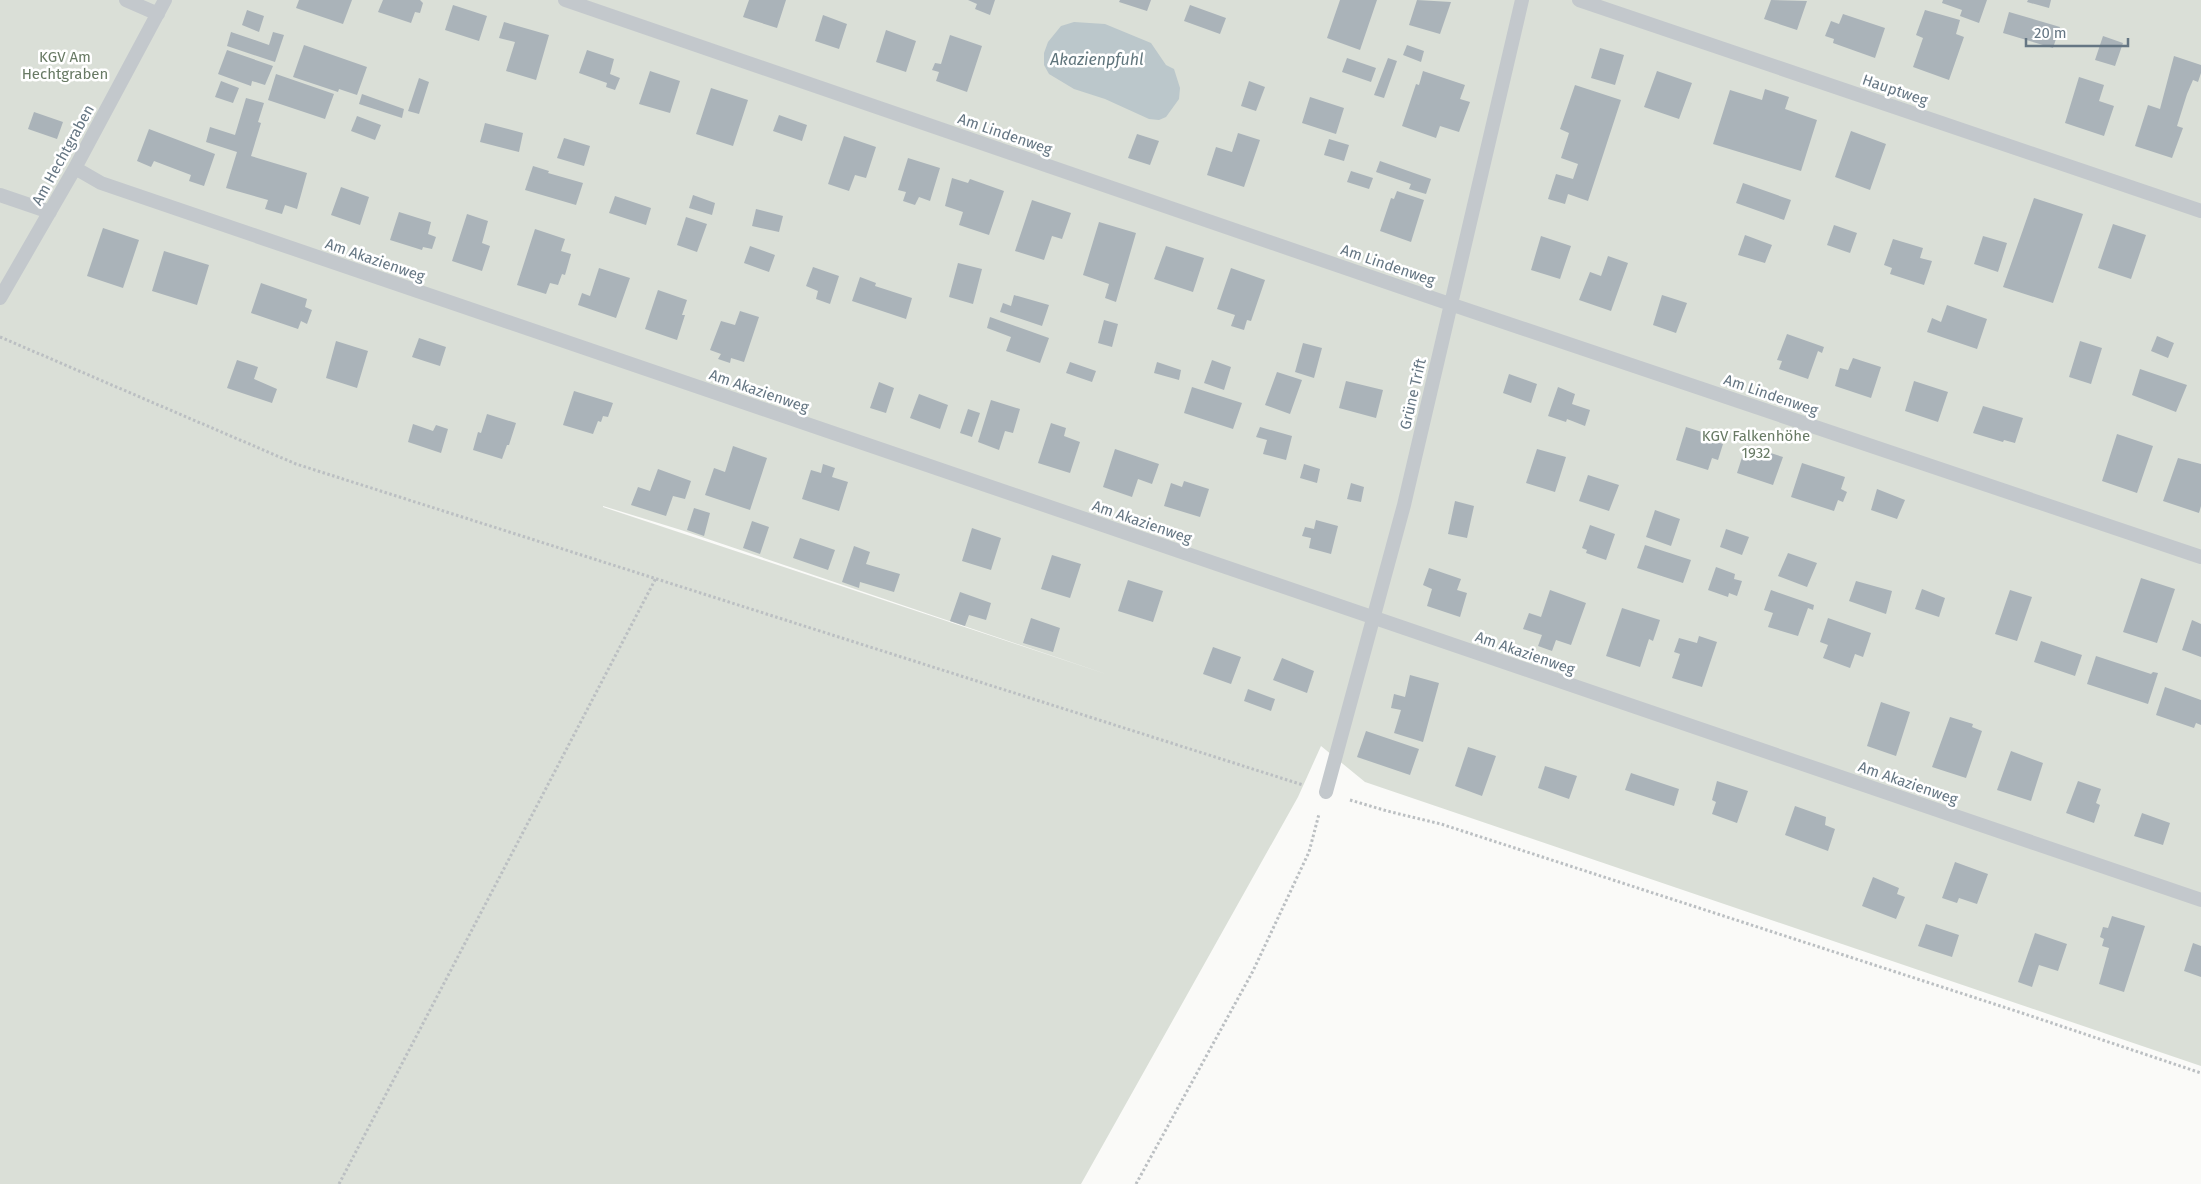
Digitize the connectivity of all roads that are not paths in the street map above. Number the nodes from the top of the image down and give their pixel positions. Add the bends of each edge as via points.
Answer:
1 (126, 0) edge
2 (165, 0) edge
3 (565, 0) edge
4 (1522, 0) edge
5 (1579, 0) edge
6 (158, 14) junction
7 (75, 168) junction
8 (0, 195) edge
9 (2201, 211) edge
10 (50, 212) junction
11 (0, 298) edge
12 (1450, 304) junction
13 (2201, 557) edge
14 (1373, 618) junction
15 (1326, 792) road end
16 (2201, 900) edge

1 - 6 lane
2 - 6 lane, Am Hechtgraben
3 - 12 lane, Am Lindenweg
4 - 12 lane, Grüne Trift
5 - 9 lane, Hauptweg
6 - 7 lane, Am Hechtgraben
7 - 10 lane, Am Hechtgraben
7 - 14 lane, Am Akazienweg via 110,186
8 - 10 lane
10 - 11 lane, Am Hechtgraben
12 - 13 lane, Am Lindenweg
12 - 14 lane, Grüne Trift via 1404,504
14 - 15 lane, Grüne Trift
14 - 16 lane, Am Akazienweg

